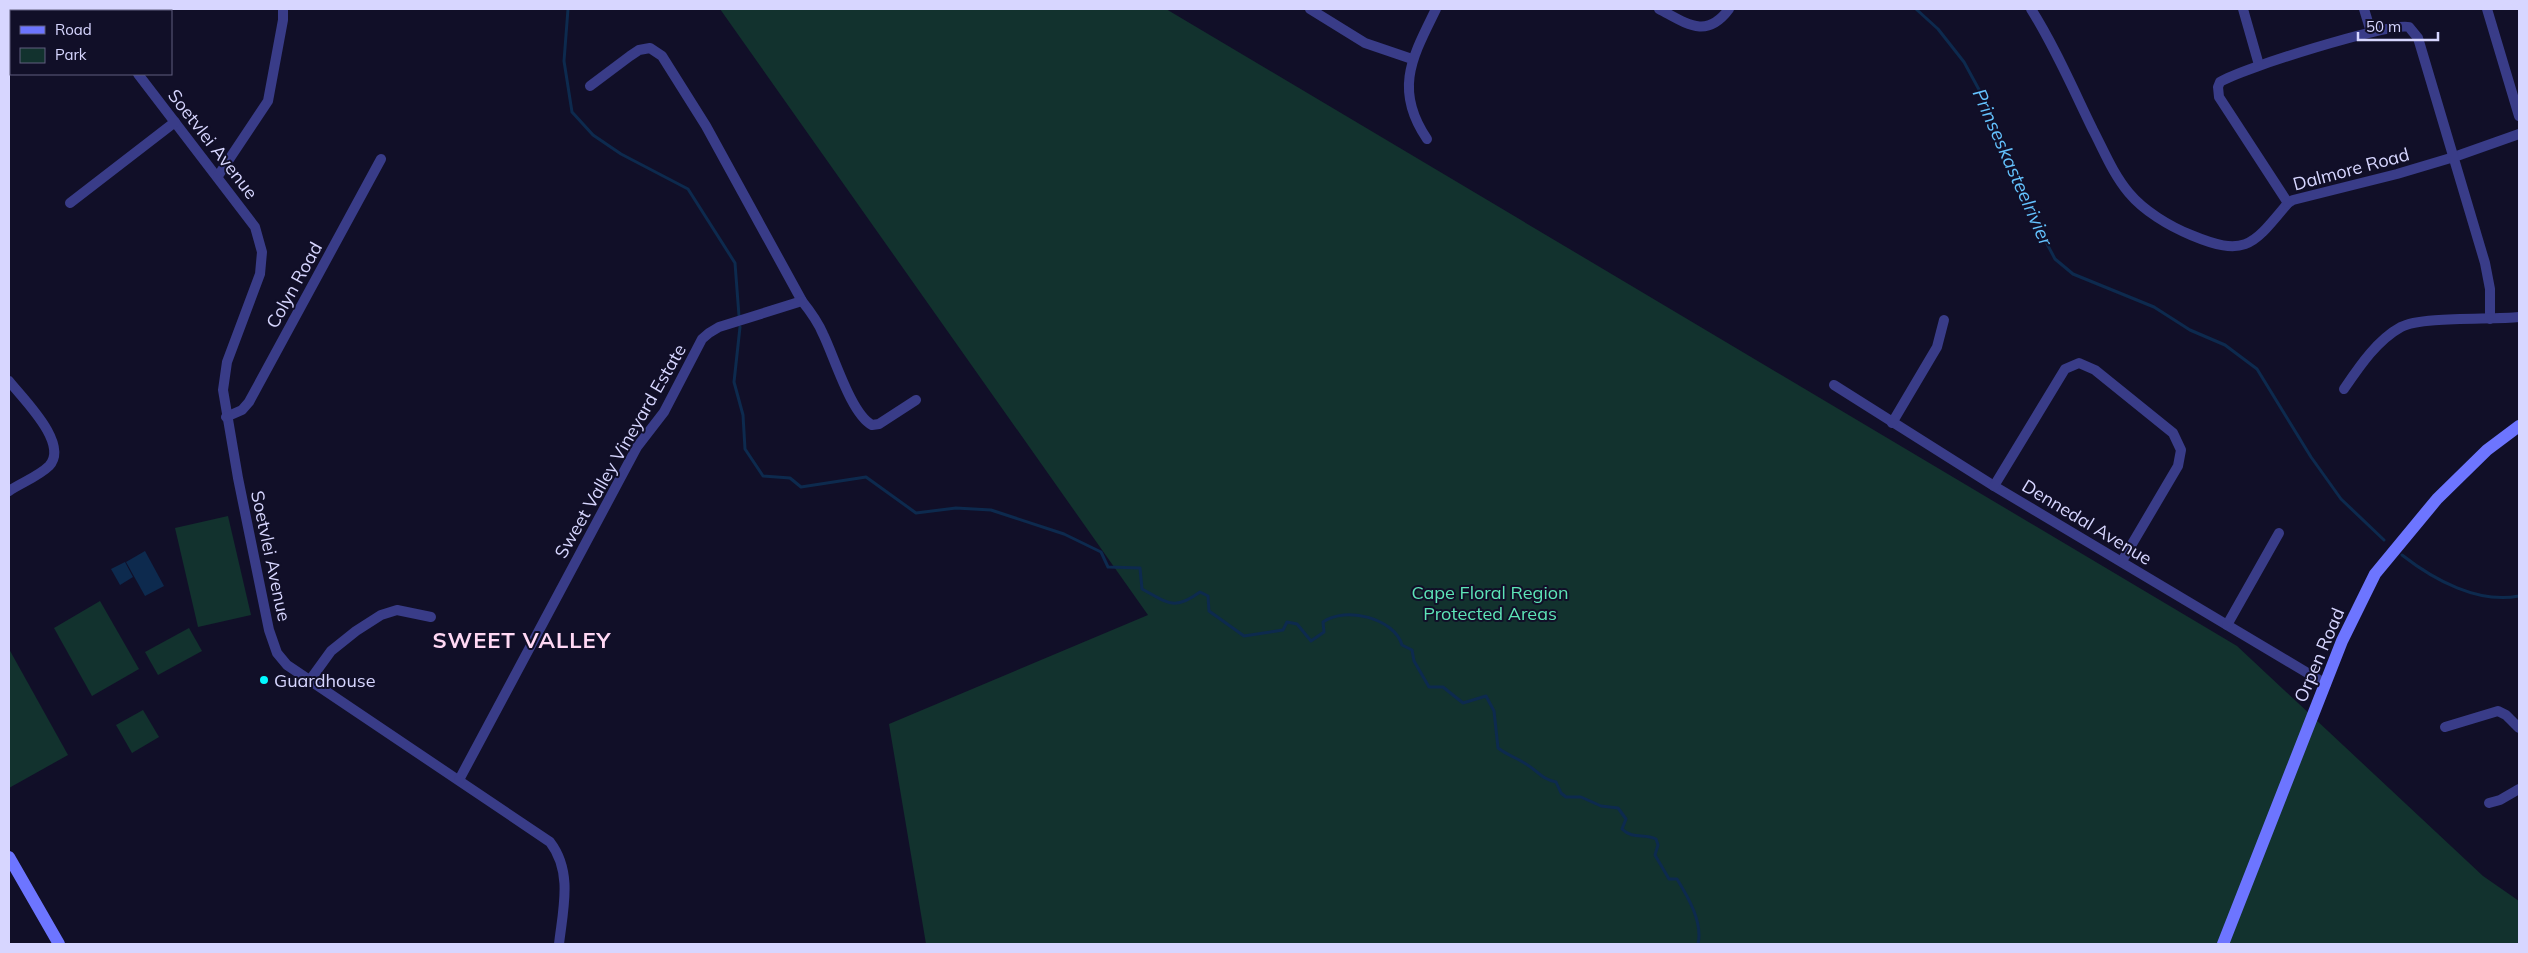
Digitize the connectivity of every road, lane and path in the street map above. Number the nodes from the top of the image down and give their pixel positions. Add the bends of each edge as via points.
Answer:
1 (283, 9) edge
2 (1310, 9) edge
3 (1436, 9) edge
4 (1659, 9) edge
5 (1729, 9) edge
6 (2031, 9) edge
7 (2243, 9) edge
8 (2364, 9) edge
9 (2487, 9) edge
10 (2371, 32) junction
11 (1412, 59) junction
12 (2259, 65) junction
13 (139, 75) edge
14 (590, 86) dead end
15 (2519, 116) edge
16 (175, 122) junction
17 (2519, 134) edge
18 (1427, 138) dead end
19 (2454, 157) junction
20 (382, 159) dead end
21 (218, 176) junction
22 (70, 203) dead end
23 (2288, 203) junction
24 (802, 301) junction
25 (2519, 317) edge
26 (2490, 319) junction
27 (1944, 320) dead end
28 (9, 381) edge
29 (1834, 385) dead end
30 (2344, 389) dead end
31 (916, 400) dead end
32 (226, 418) junction
33 (1892, 423) junction
34 (2519, 426) edge
35 (1994, 486) junction
36 (9, 491) edge
37 (2279, 533) dead end
38 (2122, 561) junction
39 (431, 617) dead end
40 (2227, 625) junction
41 (310, 680) junction
42 (2326, 684) junction
43 (2445, 727) dead end
44 (2519, 728) edge
45 (459, 780) junction
46 (2519, 789) edge
47 (2489, 803) dead end
48 (9, 857) edge
49 (59, 944) edge
50 (559, 944) edge
51 (2223, 944) edge

1 - 21 street via 268,101
2 - 11 street via 1366,43
3 - 11 street
4 - 5 street via 1697,27 1713,24
6 - 23 street, Dalmore Road via 2121,182 2135,200 2184,232 2222,247 2240,247 2260,236
7 - 12 street
8 - 10 street
9 - 15 street
10 - 12 street
10 - 19 street via 2399,26 2414,31
11 - 18 street via 1408,91 1410,107
12 - 23 street via 2220,82 2217,92
13 - 16 street, Soetvlei Avenue
14 - 24 street via 639,50 650,48 662,56 706,126
16 - 21 street, Soetvlei Avenue
16 - 22 street
17 - 19 street, Dalmore Road
19 - 23 street, Dalmore Road
19 - 26 street via 2488,275
20 - 32 street, Colyn Road via 249,402 242,410
21 - 32 street, Soetvlei Avenue via 255,227 262,252 260,274 226,362 223,390
24 - 31 street via 823,332 845,386 865,421 879,424
24 - 45 street, Sweet Valley Vineyard Estate via 719,327 702,339 664,412 637,447
25 - 26 street
26 - 30 street via 2421,321 2402,326 2358,368
27 - 33 street via 1937,347
28 - 36 street via 48,432 55,444 55,452 48,467
29 - 33 street, Dennedal Avenue
32 - 41 street, Soetvlei Avenue via 276,653
33 - 35 street, Dennedal Avenue
34 - 42 main road, Orpen Road via 2487,450 2437,499 2383,563 2353,616
35 - 38 street, Dennedal Avenue
35 - 38 street via 2065,369 2079,363 2095,370 2173,433 2181,450 2178,466
37 - 40 street
38 - 40 street, Dennedal Avenue
39 - 41 street via 396,610 381,615 331,651
40 - 42 street, Dennedal Avenue
41 - 45 street, Soetvlei Avenue
42 - 51 main road, Orpen Road
43 - 44 street via 2498,711
45 - 50 street, Soetvlei Avenue via 542,835 557,850 565,883
46 - 47 street
48 - 49 main road

